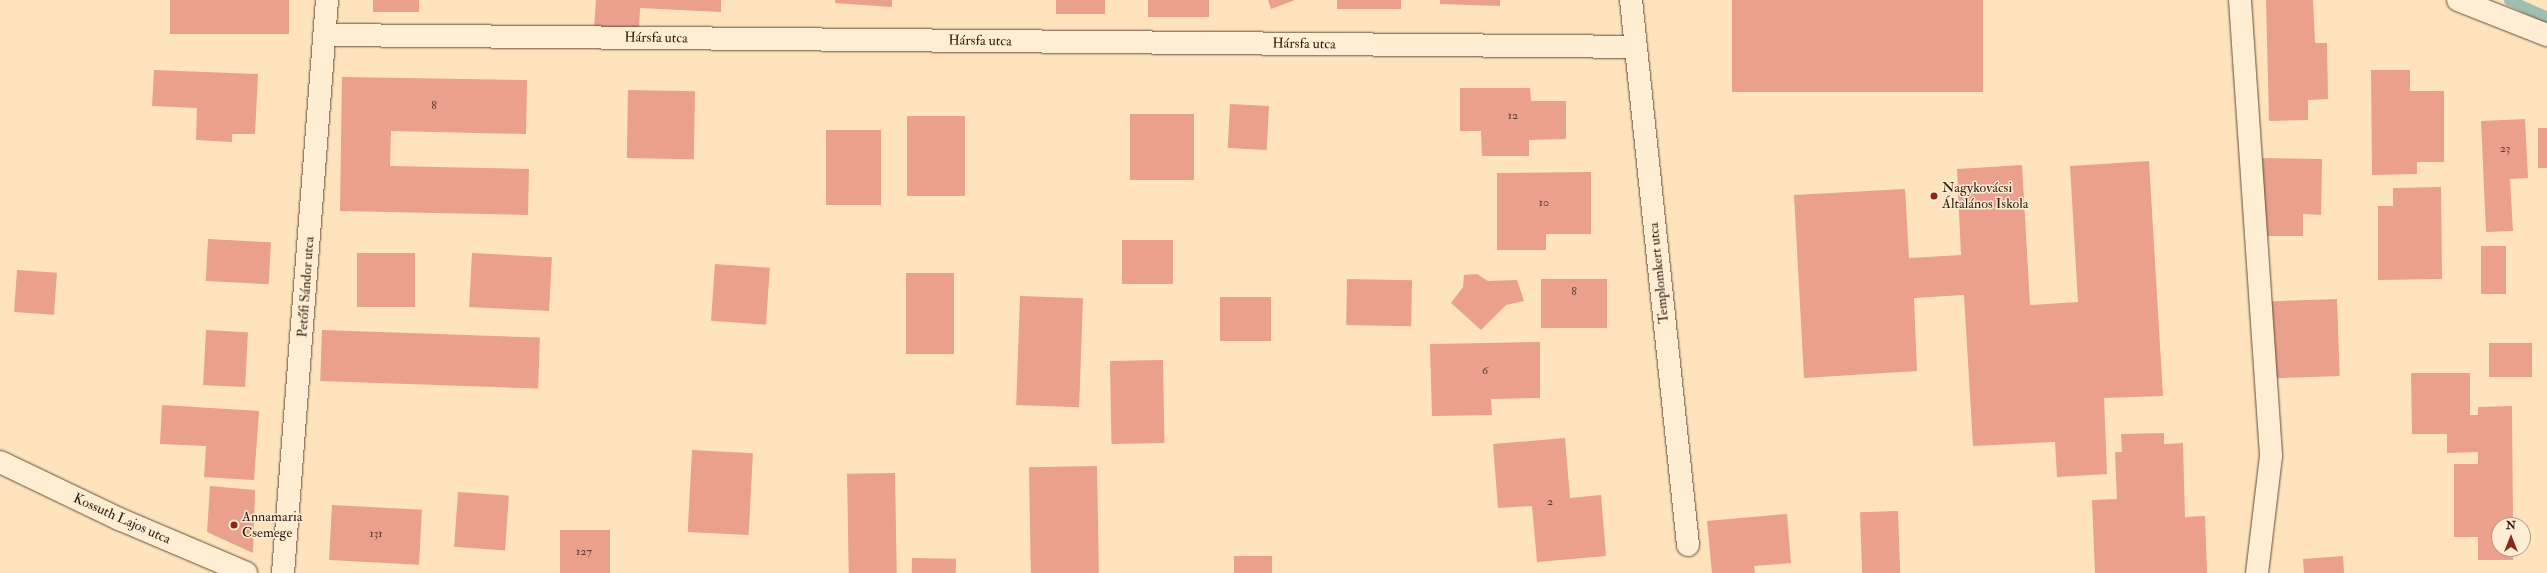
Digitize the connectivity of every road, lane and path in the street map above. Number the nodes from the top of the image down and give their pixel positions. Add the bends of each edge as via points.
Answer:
1 (327, 0) edge
2 (1631, 0) edge
3 (2240, 0) edge
4 (2458, 0) edge
5 (325, 35) junction
6 (2547, 35) edge
7 (1634, 47) junction
8 (0, 462) edge
9 (1688, 545) dead end
10 (246, 573) edge
11 (284, 573) edge
12 (2257, 573) edge

1 - 5 street, Petőfi Sándor utca
2 - 7 street, Templomkert utca
3 - 12 street via 2271,456
4 - 6 street
5 - 7 street, Hársfa utca
5 - 11 street, Petőfi Sándor utca
7 - 9 street, Templomkert utca
8 - 10 street, Kossuth Lajos utca via 119,519

